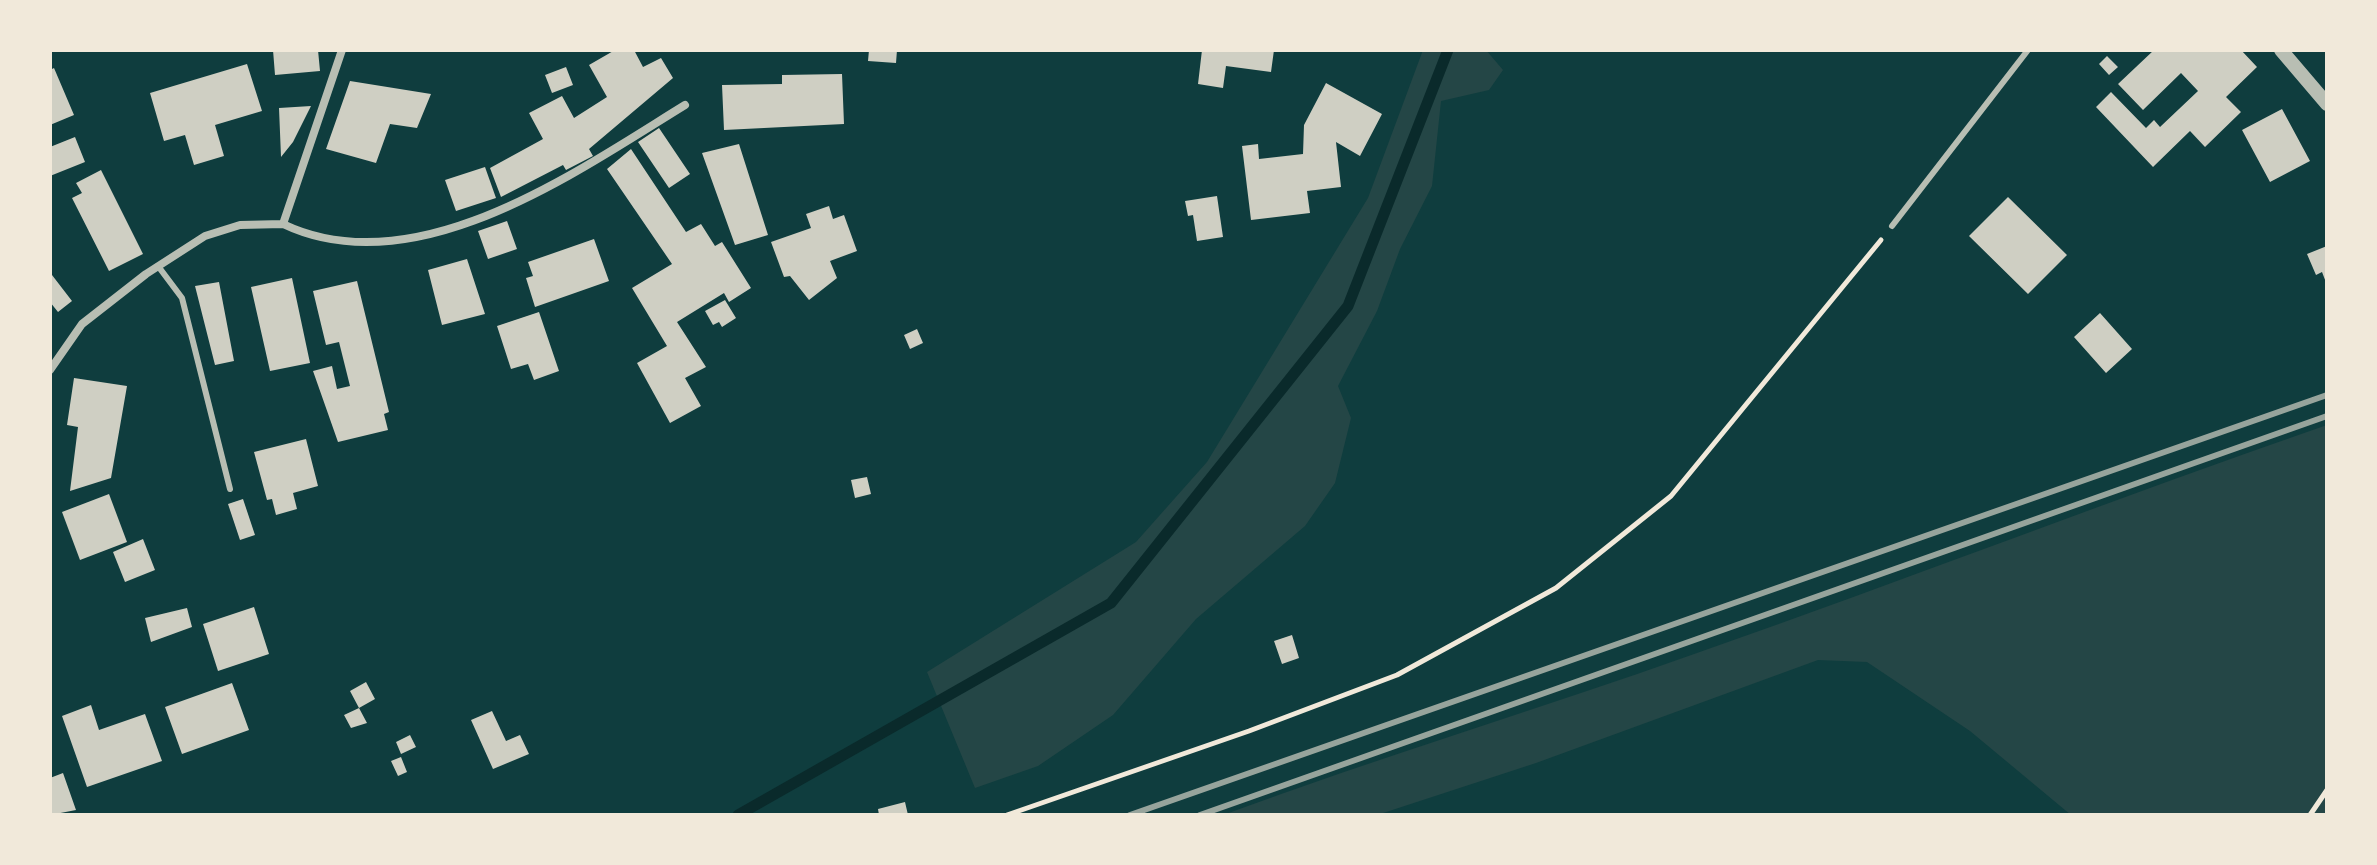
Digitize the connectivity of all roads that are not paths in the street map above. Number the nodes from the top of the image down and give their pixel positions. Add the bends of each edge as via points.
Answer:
1 (342, 50) edge
2 (2028, 50) edge
3 (2281, 50) edge
4 (2327, 104) edge
5 (685, 105) dead end
6 (283, 224) junction
7 (1892, 226) road end
8 (158, 266) junction
9 (50, 370) edge
10 (230, 489) dead end

1 - 6 street
2 - 7 lane
3 - 4 street
5 - 6 street via 540,194 481,218 417,236 373,241 310,237
6 - 8 street via 240,225 205,236
8 - 9 street via 82,324
8 - 10 lane via 182,298

